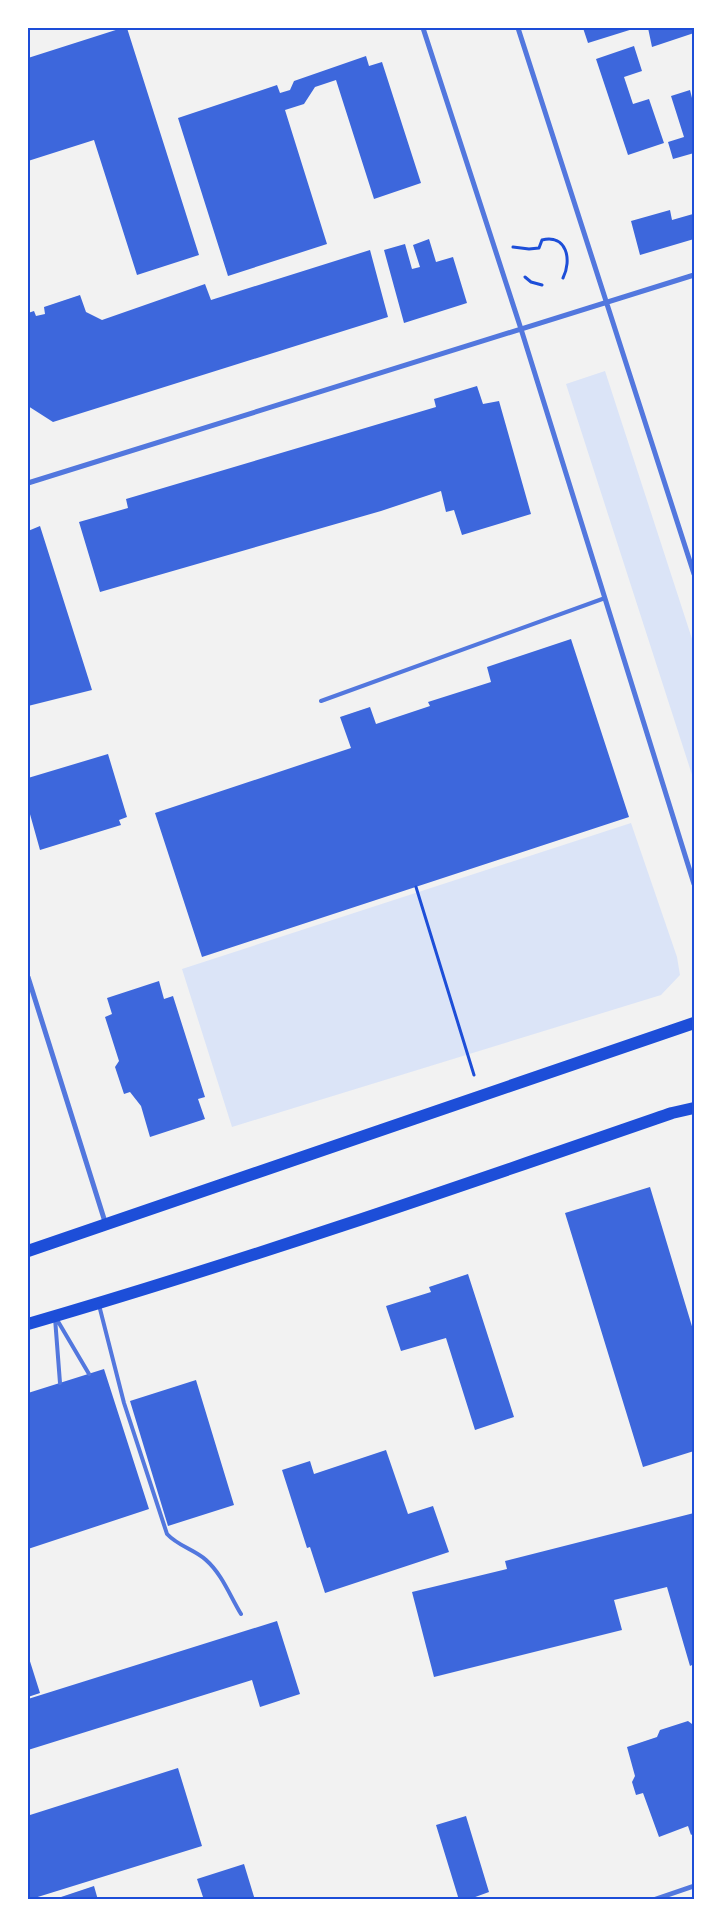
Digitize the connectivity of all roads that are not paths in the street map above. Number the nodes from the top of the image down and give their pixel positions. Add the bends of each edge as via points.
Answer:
1 (423, 28) edge
2 (518, 28) edge
3 (694, 275) edge
4 (606, 303) junction
5 (521, 328) junction
6 (28, 483) edge
7 (694, 574) edge
8 (605, 598) junction
9 (321, 701) dead end
10 (694, 884) edge
11 (28, 977) edge
12 (694, 1023) edge
13 (694, 1099) edge
14 (694, 1108) edge
15 (672, 1113) junction
16 (106, 1226) junction
17 (28, 1252) edge
18 (98, 1303) junction
19 (55, 1316) junction
20 (28, 1324) edge
21 (89, 1374) dead end
22 (60, 1383) dead end
23 (241, 1614) dead end
24 (694, 1886) edge
25 (653, 1900) edge

1 - 5 street
2 - 4 street
3 - 4 street
4 - 5 street
4 - 7 street
5 - 6 street
5 - 8 street
8 - 9 lane
8 - 10 street
11 - 16 street
12 - 16 main road
13 - 15 main road
14 - 15 main road
15 - 18 main road via 182,1278
16 - 17 main road
18 - 19 main road
18 - 23 lane via 124,1403 167,1534 215,1569
19 - 20 main road
19 - 21 lane
19 - 22 lane
24 - 25 street

